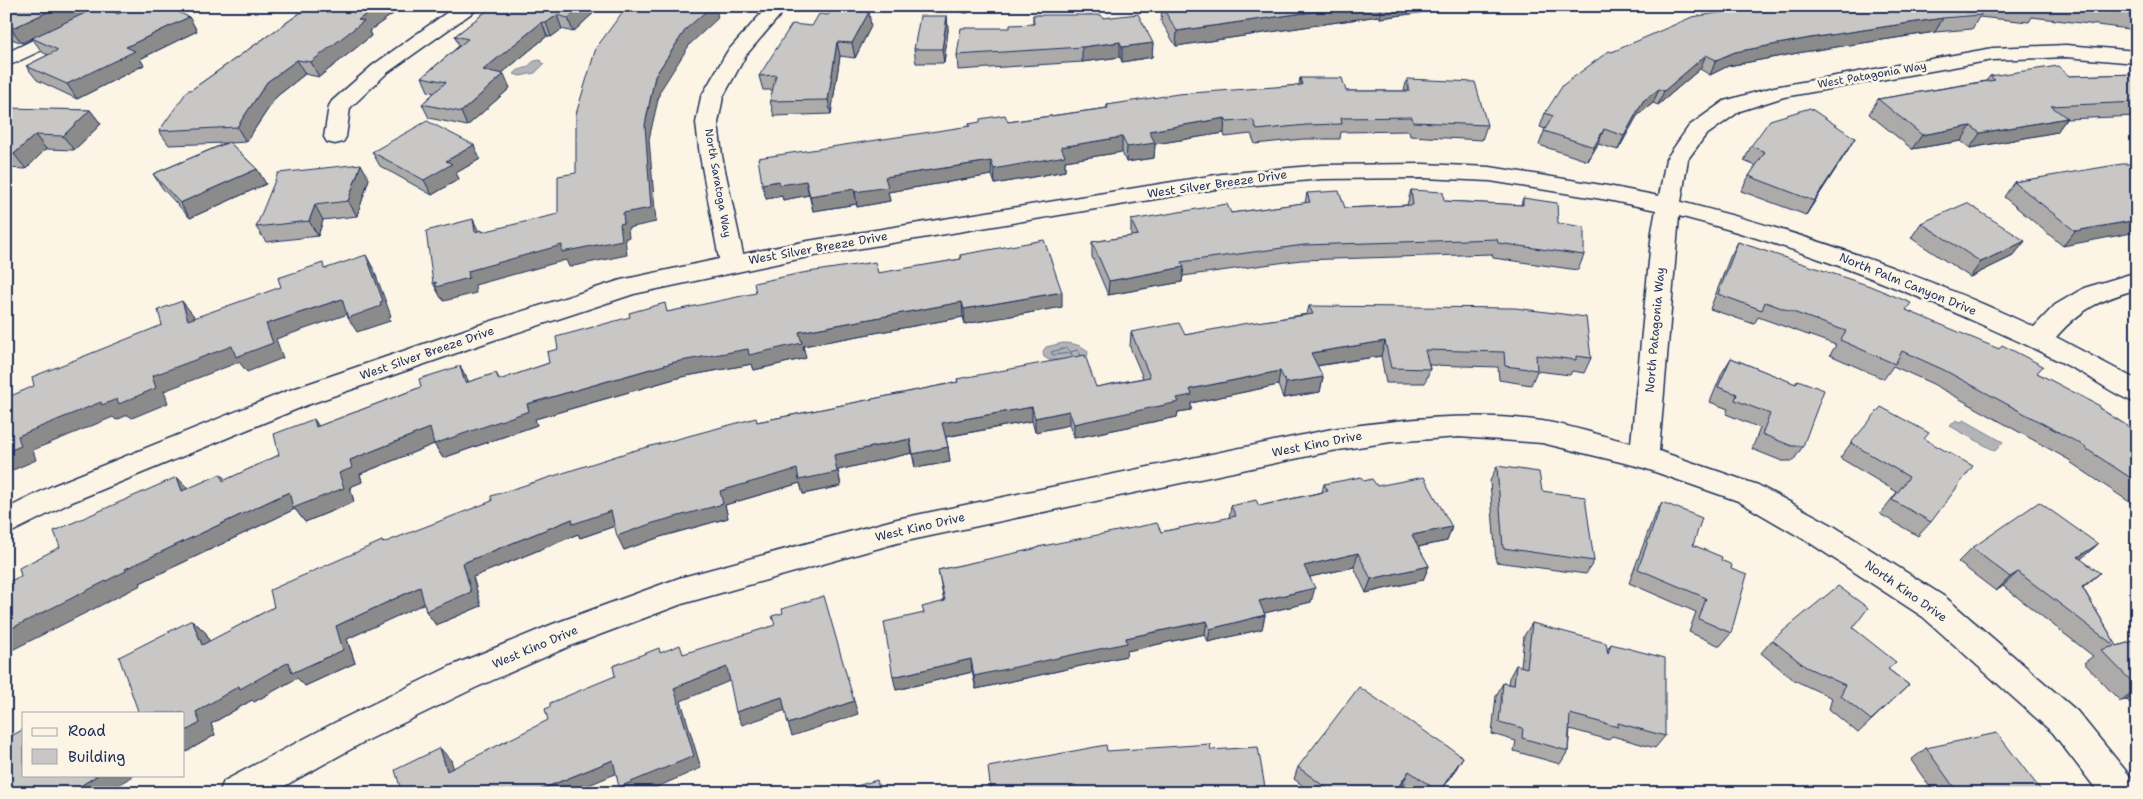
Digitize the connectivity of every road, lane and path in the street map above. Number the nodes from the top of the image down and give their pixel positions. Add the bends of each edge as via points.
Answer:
1 (120, 6) edge
2 (470, 6) edge
3 (779, 6) edge
4 (2137, 57) edge
5 (6, 61) edge
6 (335, 137) dead end
7 (1668, 204) junction
8 (732, 263) junction
9 (2137, 280) edge
10 (2039, 338) junction
11 (2137, 393) edge
12 (1644, 456) junction
13 (6, 523) edge
14 (237, 793) edge
15 (2121, 793) edge

1 - 5 street
2 - 6 street via 380,69 340,106
3 - 8 street, North Saratoga Way via 737,52 712,97 707,123
4 - 7 street, West Patagonia Way via 2066,51 1993,54 1781,91 1732,106 1697,131 1677,159
7 - 8 street, West Silver Breeze Drive via 1493,174 1391,169 1289,173 1192,186
7 - 10 street, North Palm Canyon Drive via 1827,252 1904,280
7 - 12 street, North Patagonia Way
8 - 13 street, West Silver Breeze Drive via 630,286 297,398 62,494
9 - 10 street via 2094,294 2064,311
10 - 11 street, North Palm Canyon Drive
12 - 14 street, West Kino Drive via 1542,432 1459,426 1391,431 1332,440 897,531 679,591 564,634 463,677 350,732
12 - 15 street, North Kino Drive via 1748,493 1820,534 1934,607 2065,722

